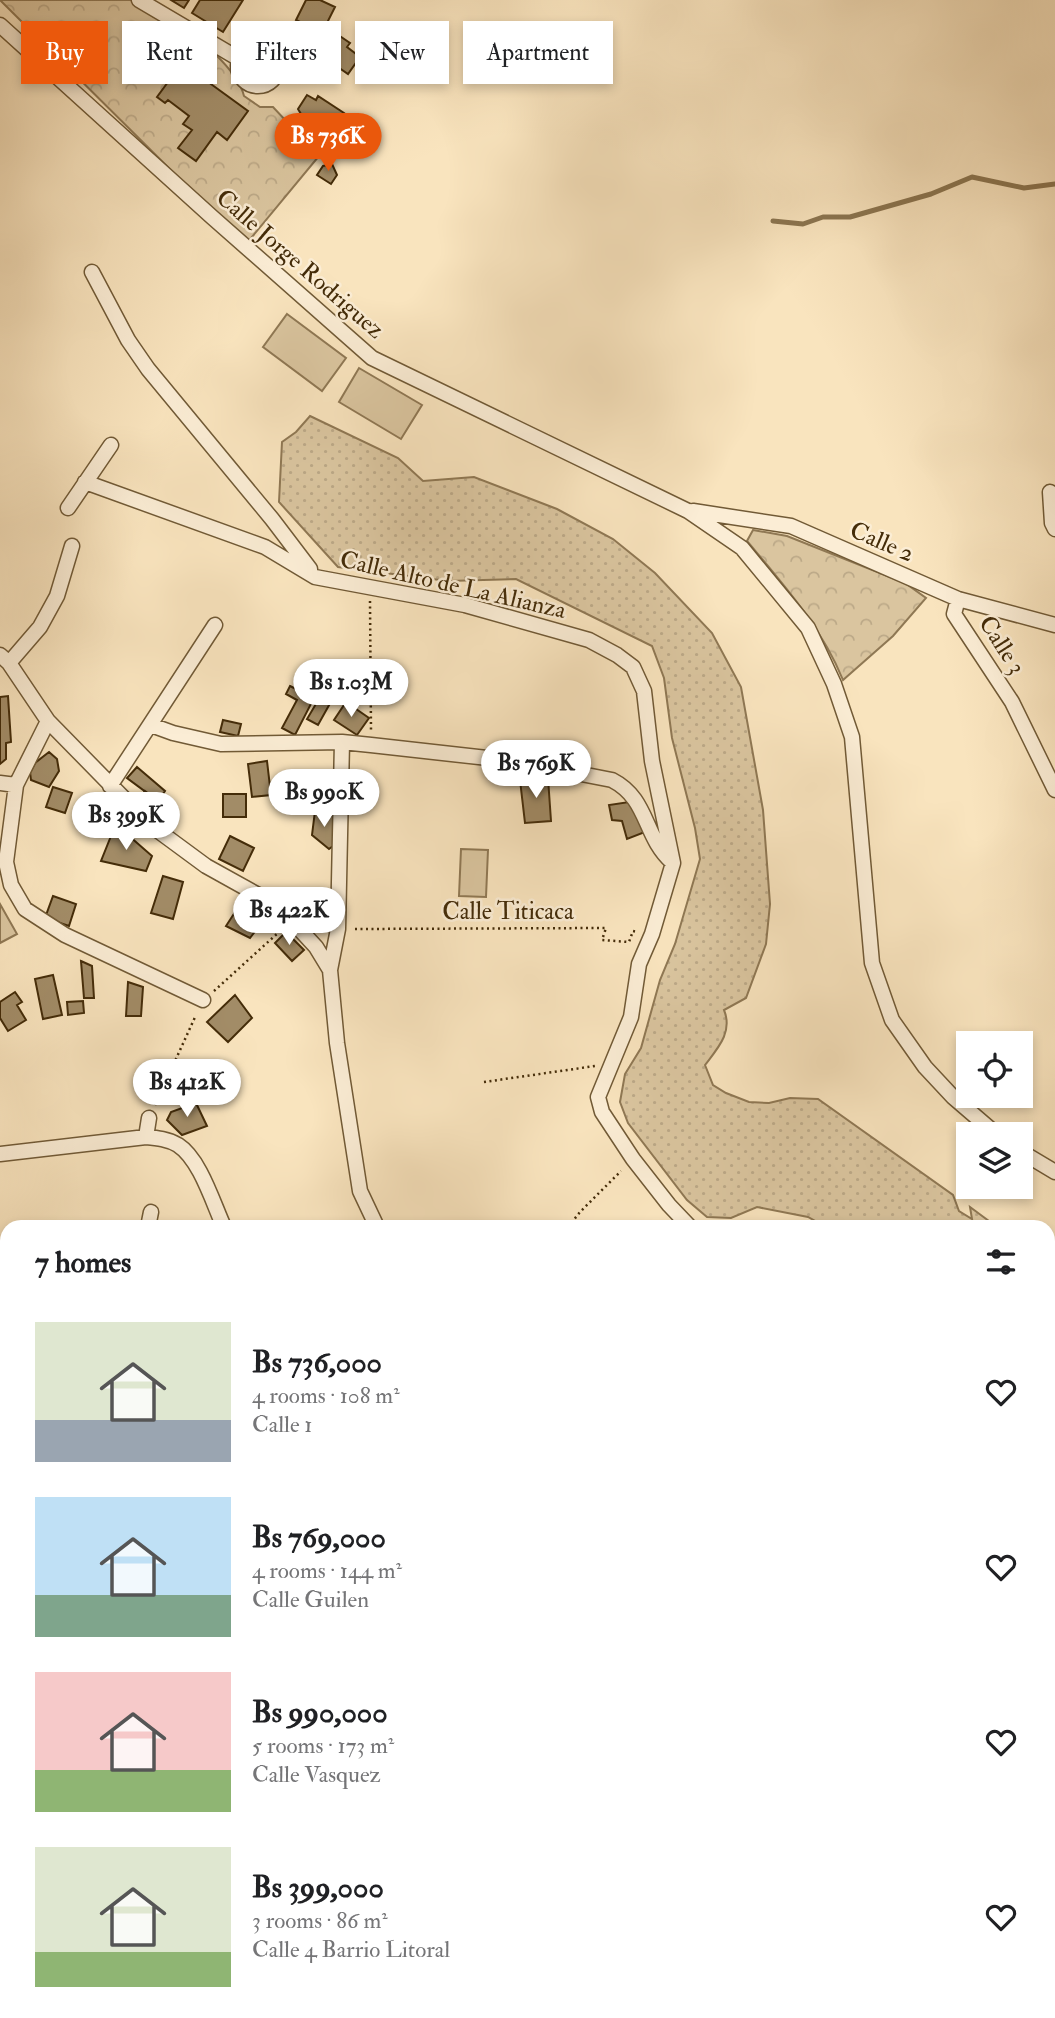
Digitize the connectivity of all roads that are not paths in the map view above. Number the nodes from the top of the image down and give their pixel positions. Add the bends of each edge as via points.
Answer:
1 (139, 0) edge
2 (0, 24) edge
3 (231, 55) edge
4 (92, 272) dead end
5 (111, 445) dead end
6 (85, 482) junction
7 (1050, 492) dead end
8 (68, 509) dead end
9 (688, 511) junction
10 (1055, 529) edge
11 (72, 546) dead end
12 (315, 576) junction
13 (958, 598) junction
14 (215, 625) dead end
15 (1055, 625) edge
16 (4, 659) edge
17 (48, 721) junction
18 (151, 725) junction
19 (342, 742) junction
20 (0, 783) edge
21 (16, 785) junction
22 (110, 786) junction
23 (1055, 790) edge
24 (673, 863) junction
25 (330, 970) junction
26 (203, 1000) dead end
27 (149, 1118) dead end
28 (982, 1122) edge
29 (146, 1137) junction
30 (0, 1154) edge
31 (1033, 1159) edge
32 (1055, 1172) edge
33 (221, 1220) edge
34 (374, 1220) edge
35 (683, 1220) edge

1 - 3 street
2 - 9 street, Calle Jorge Rodriguez via 372,358
4 - 12 street via 148,369
5 - 6 street
6 - 8 street
6 - 12 street, Calle Alto de La Alianza via 265,547
7 - 10 street
9 - 13 street, Calle 2 via 791,526
9 - 28 street via 743,548 808,628 852,737 872,963 892,1020 925,1068
11 - 16 street via 57,596 40,627
12 - 24 street, Calle Alto de La Alianza via 465,606 589,640 633,667 644,691 652,761
13 - 15 street, Calle 2
13 - 23 street, Calle 3 via 954,614 1012,702
14 - 18 street
16 - 17 street
17 - 21 street
17 - 22 street
18 - 19 street via 221,744
18 - 22 street
19 - 24 street via 514,761 612,780 638,802 656,845
19 - 25 street via 338,929
20 - 21 street
21 - 26 street via 6,862 11,885 25,909 65,935
22 - 25 street via 149,824 206,866 260,895 292,920
24 - 35 street, Calle Alto de La Alianza via 639,964 631,1017 598,1097 601,1112 633,1159
25 - 34 street via 360,1191
27 - 29 street
29 - 30 street
29 - 33 street via 173,1142 191,1157
31 - 32 street

